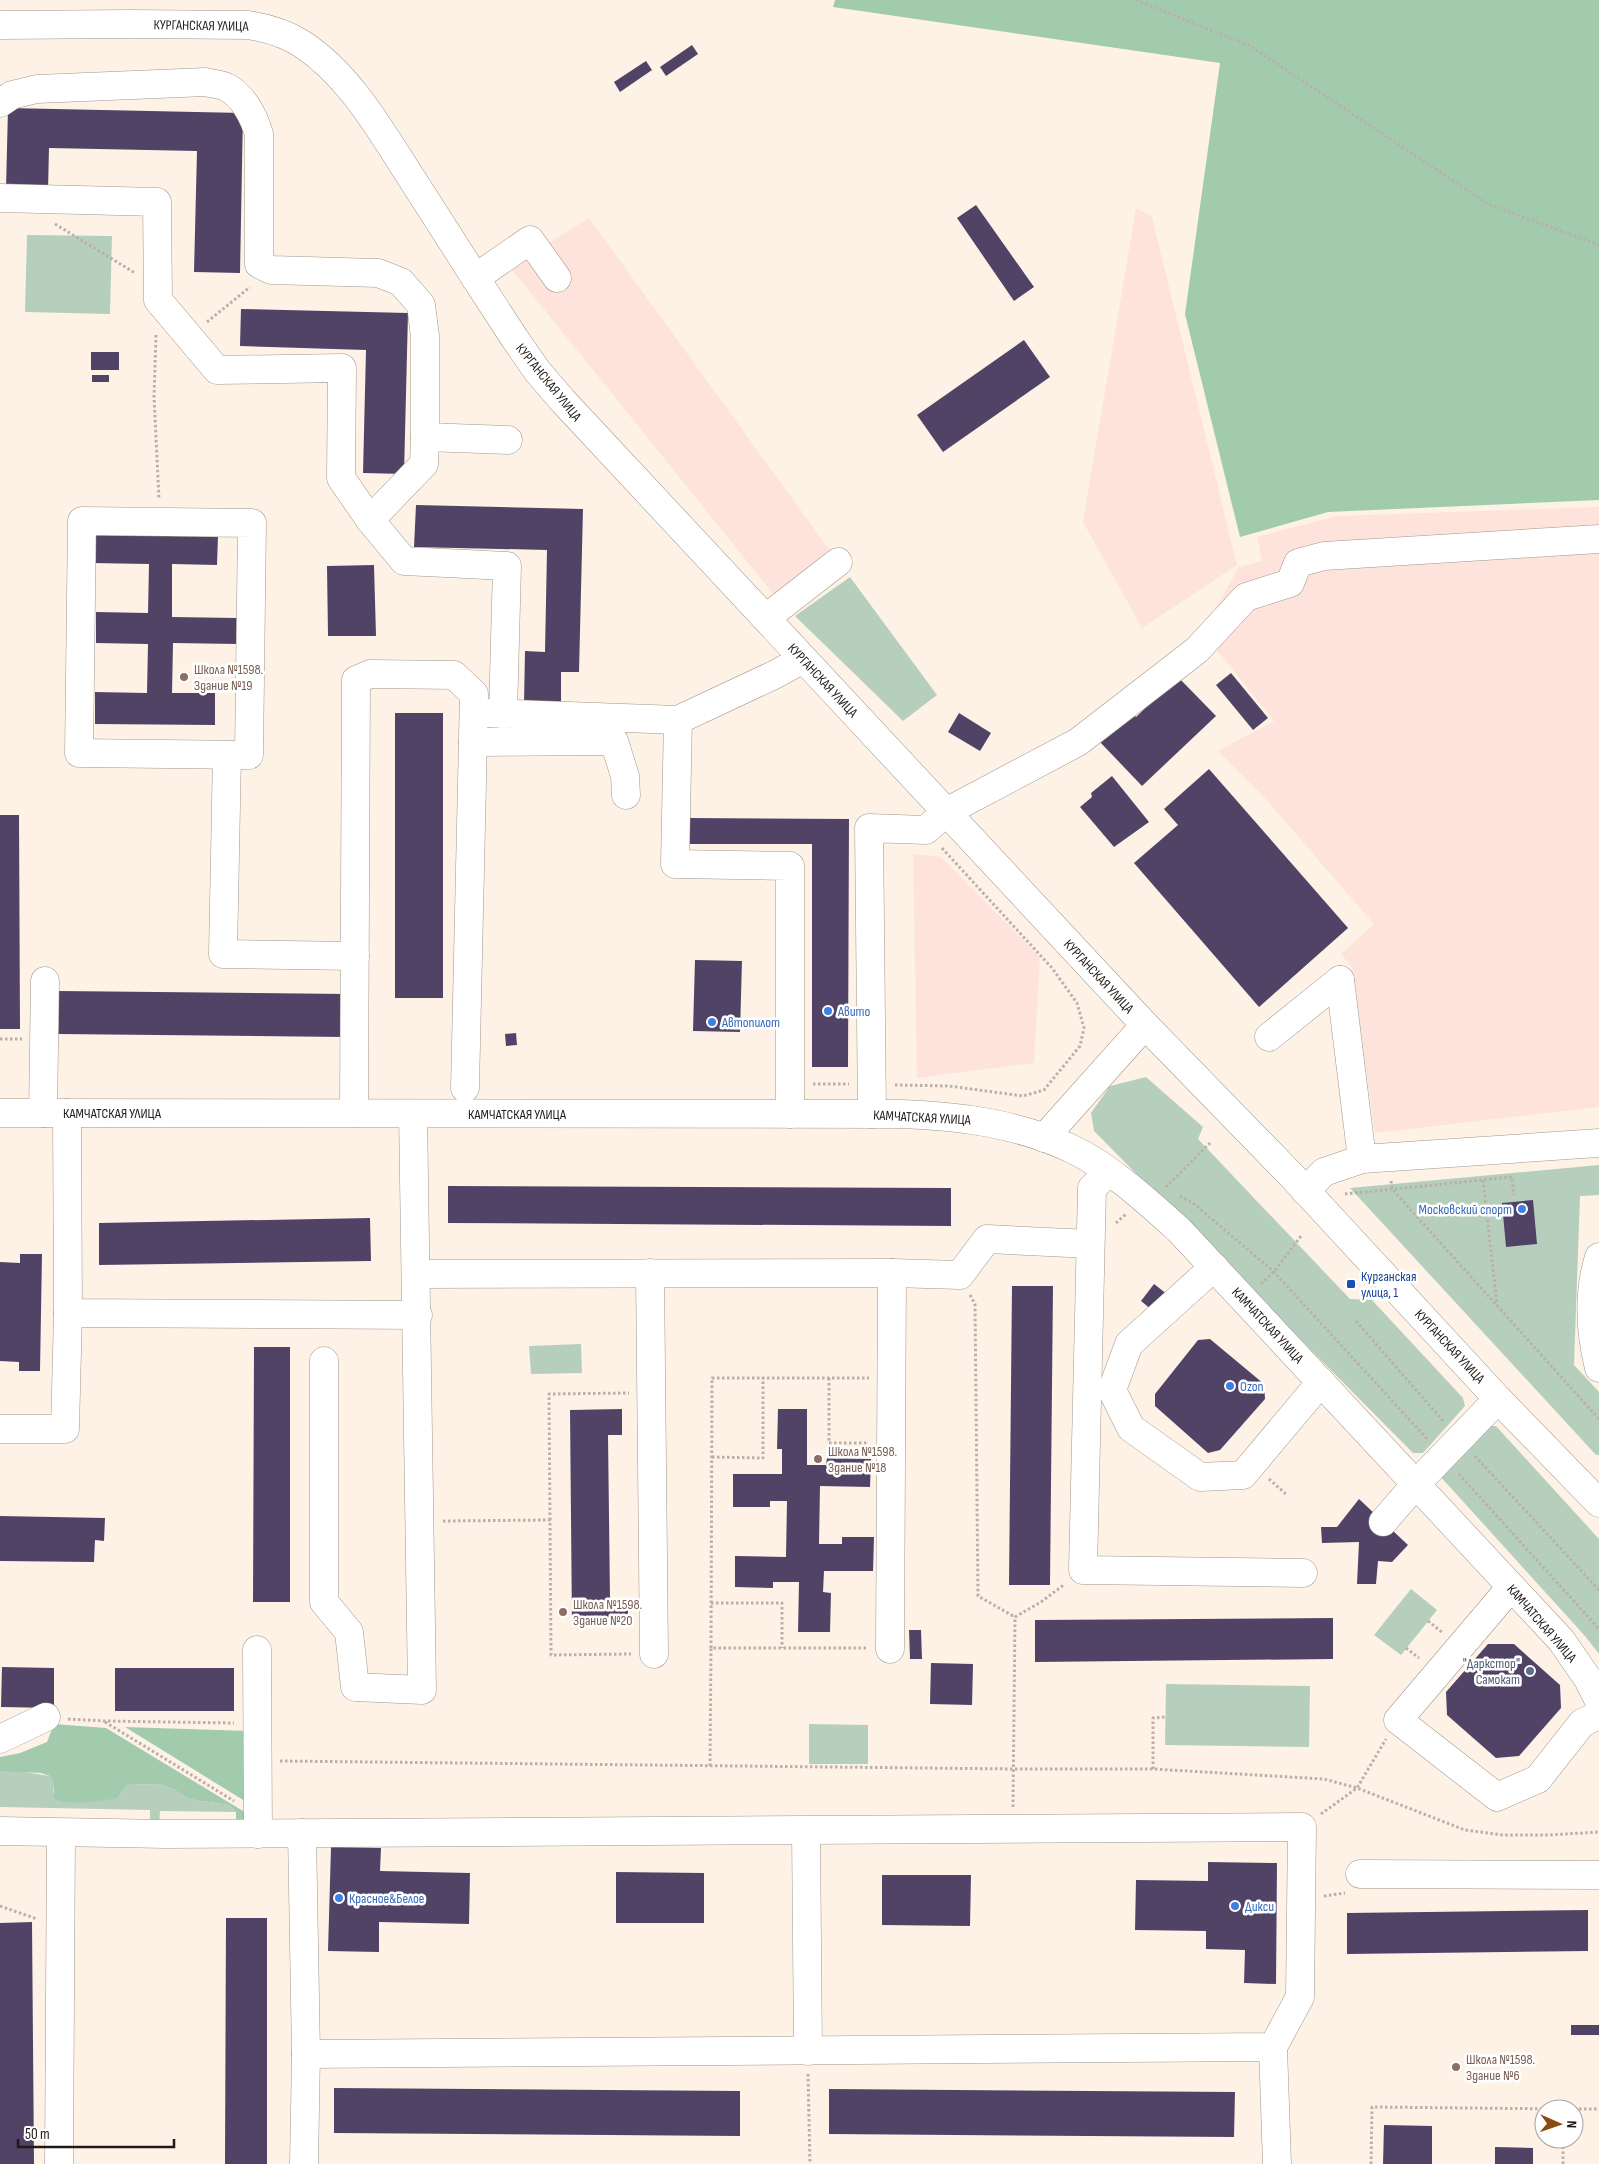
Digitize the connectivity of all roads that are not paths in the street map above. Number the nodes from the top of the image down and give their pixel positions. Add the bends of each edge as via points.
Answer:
1 (218, 12) edge
2 (0, 25) edge
3 (0, 103) edge
4 (0, 198) edge
5 (476, 278) junction
6 (557, 278) dead end
7 (424, 437) junction
8 (508, 440) dead end
9 (370, 520) junction
10 (1599, 539) edge
11 (838, 562) dead end
12 (766, 618) junction
13 (803, 659) junction
14 (473, 713) junction
15 (503, 714) junction
16 (678, 720) junction
17 (473, 742) junction
18 (227, 755) junction
19 (626, 795) dead end
20 (946, 812) junction
21 (355, 956) junction
22 (45, 982) dead end
23 (1145, 1025) junction
24 (1269, 1037) dead end
25 (465, 1088) dead end
26 (0, 1113) edge
27 (55, 1113) junction
28 (354, 1113) junction
29 (413, 1114) junction
30 (790, 1114) junction
31 (872, 1114) junction
32 (1044, 1138) junction
33 (1599, 1143) edge
34 (1374, 1158) junction
35 (1109, 1172) junction
36 (1305, 1191) junction
37 (1090, 1244) junction
38 (1599, 1257) edge
39 (1214, 1267) junction
40 (650, 1273) junction
41 (892, 1273) junction
42 (417, 1274) junction
43 (68, 1313) junction
44 (418, 1315) junction
45 (324, 1361) dead end
46 (1599, 1368) edge
47 (1321, 1382) junction
48 (1498, 1399) junction
49 (0, 1429) edge
50 (1416, 1484) junction
51 (1599, 1503) edge
52 (1383, 1522) dead end
53 (1303, 1573) dead end
54 (1511, 1587) junction
55 (890, 1648) road end
56 (257, 1650) dead end
57 (654, 1654) road end
58 (1599, 1701) edge
59 (1599, 1714) edge
60 (46, 1717) road end
61 (0, 1739) edge
62 (258, 1825) junction
63 (0, 1831) edge
64 (806, 1831) junction
65 (61, 1833) junction
66 (302, 1833) junction
67 (1360, 1874) road end
68 (1599, 1875) edge
69 (1273, 2047) junction
70 (808, 2051) junction
71 (306, 2054) junction
72 (60, 2164) edge
73 (304, 2164) edge
74 (1277, 2164) edge

1 - 2 street, КУРГАНСКАЯ УЛИЦА via 104,13
1 - 5 street, КУРГАНСКАЯ УЛИЦА via 248,25 282,33 302,44 334,71 380,129
3 - 7 street via 12,95 36,90 206,82 227,87 255,118 259,134 259,264 271,270 378,273 401,282 421,305 425,336
4 - 9 street via 157,202 158,294 217,370 342,368 341,478
5 - 6 street via 530,240
5 - 12 street, КУРГАНСКАЯ УЛИЦА via 520,347 563,401
7 - 8 street
7 - 9 street via 424,464
9 - 15 street via 404,561 507,566
10 - 20 street via 1324,556 1298,563 1290,583 1246,597 1197,650 1078,742
11 - 12 street
12 - 13 street, КУРГАНСКАЯ УЛИЦА
13 - 16 street
13 - 20 street, КУРГАНСКАЯ УЛИЦА
14 - 15 street
14 - 17 street
14 - 21 street via 474,694 454,676 370,674 356,680
15 - 16 street
16 - 30 street via 675,864 790,866
17 - 19 street via 614,741 625,776
17 - 25 street
18 - 18 street via 79,753 82,521 252,523 249,756
18 - 21 street via 223,954
20 - 23 street, КУРГАНСКАЯ УЛИЦА
20 - 31 street via 926,830 869,828
21 - 28 street
22 - 27 street
23 - 32 street
23 - 36 street, КУРГАНСКАЯ УЛИЦА
24 - 34 street via 1340,980
26 - 27 street, КАМЧАТСКАЯ УЛИЦА
27 - 28 street, КАМЧАТСКАЯ УЛИЦА
27 - 43 street
28 - 29 street, КАМЧАТСКАЯ УЛИЦА
29 - 30 street, КАМЧАТСКАЯ УЛИЦА
29 - 42 street
30 - 31 street, КАМЧАТСКАЯ УЛИЦА
31 - 32 street, КАМЧАТСКАЯ УЛИЦА via 977,1120
32 - 35 street, КАМЧАТСКАЯ УЛИЦА via 1074,1150
33 - 34 street
34 - 36 street via 1324,1172
35 - 37 street via 1092,1188
35 - 39 street, КАМЧАТСКАЯ УЛИЦА via 1147,1200
36 - 48 street, КУРГАНСКАЯ УЛИЦА
37 - 41 street via 987,1239 960,1275
37 - 53 street via 1083,1570
38 - 46 street via 1594,1273 1590,1324
39 - 47 street, КАМЧАТСКАЯ УЛИЦА
39 - 47 street via 1130,1344 1112,1390 1132,1428 1200,1477 1243,1475
40 - 41 street
40 - 42 street
40 - 57 street
41 - 55 street
42 - 44 street
43 - 44 street
43 - 49 street via 64,1429
44 - 45 street via 422,1690 355,1687 349,1632 324,1602
47 - 50 street, КАМЧАТСКАЯ УЛИЦА
48 - 50 street
48 - 51 street, КУРГАНСКАЯ УЛИЦА
50 - 52 street
50 - 54 street, КАМЧАТСКАЯ УЛИЦА
54 - 58 street, КАМЧАТСКАЯ УЛИЦА via 1560,1640 1588,1679
54 - 59 street via 1398,1720 1497,1797 1538,1778 1582,1723
56 - 62 street
60 - 61 street
62 - 65 street
62 - 66 street
63 - 65 street
64 - 66 street
64 - 69 street via 1302,1827 1300,1997
64 - 70 street
65 - 72 street
66 - 71 street
67 - 68 street
69 - 70 street
69 - 74 street
70 - 71 street
71 - 73 street

